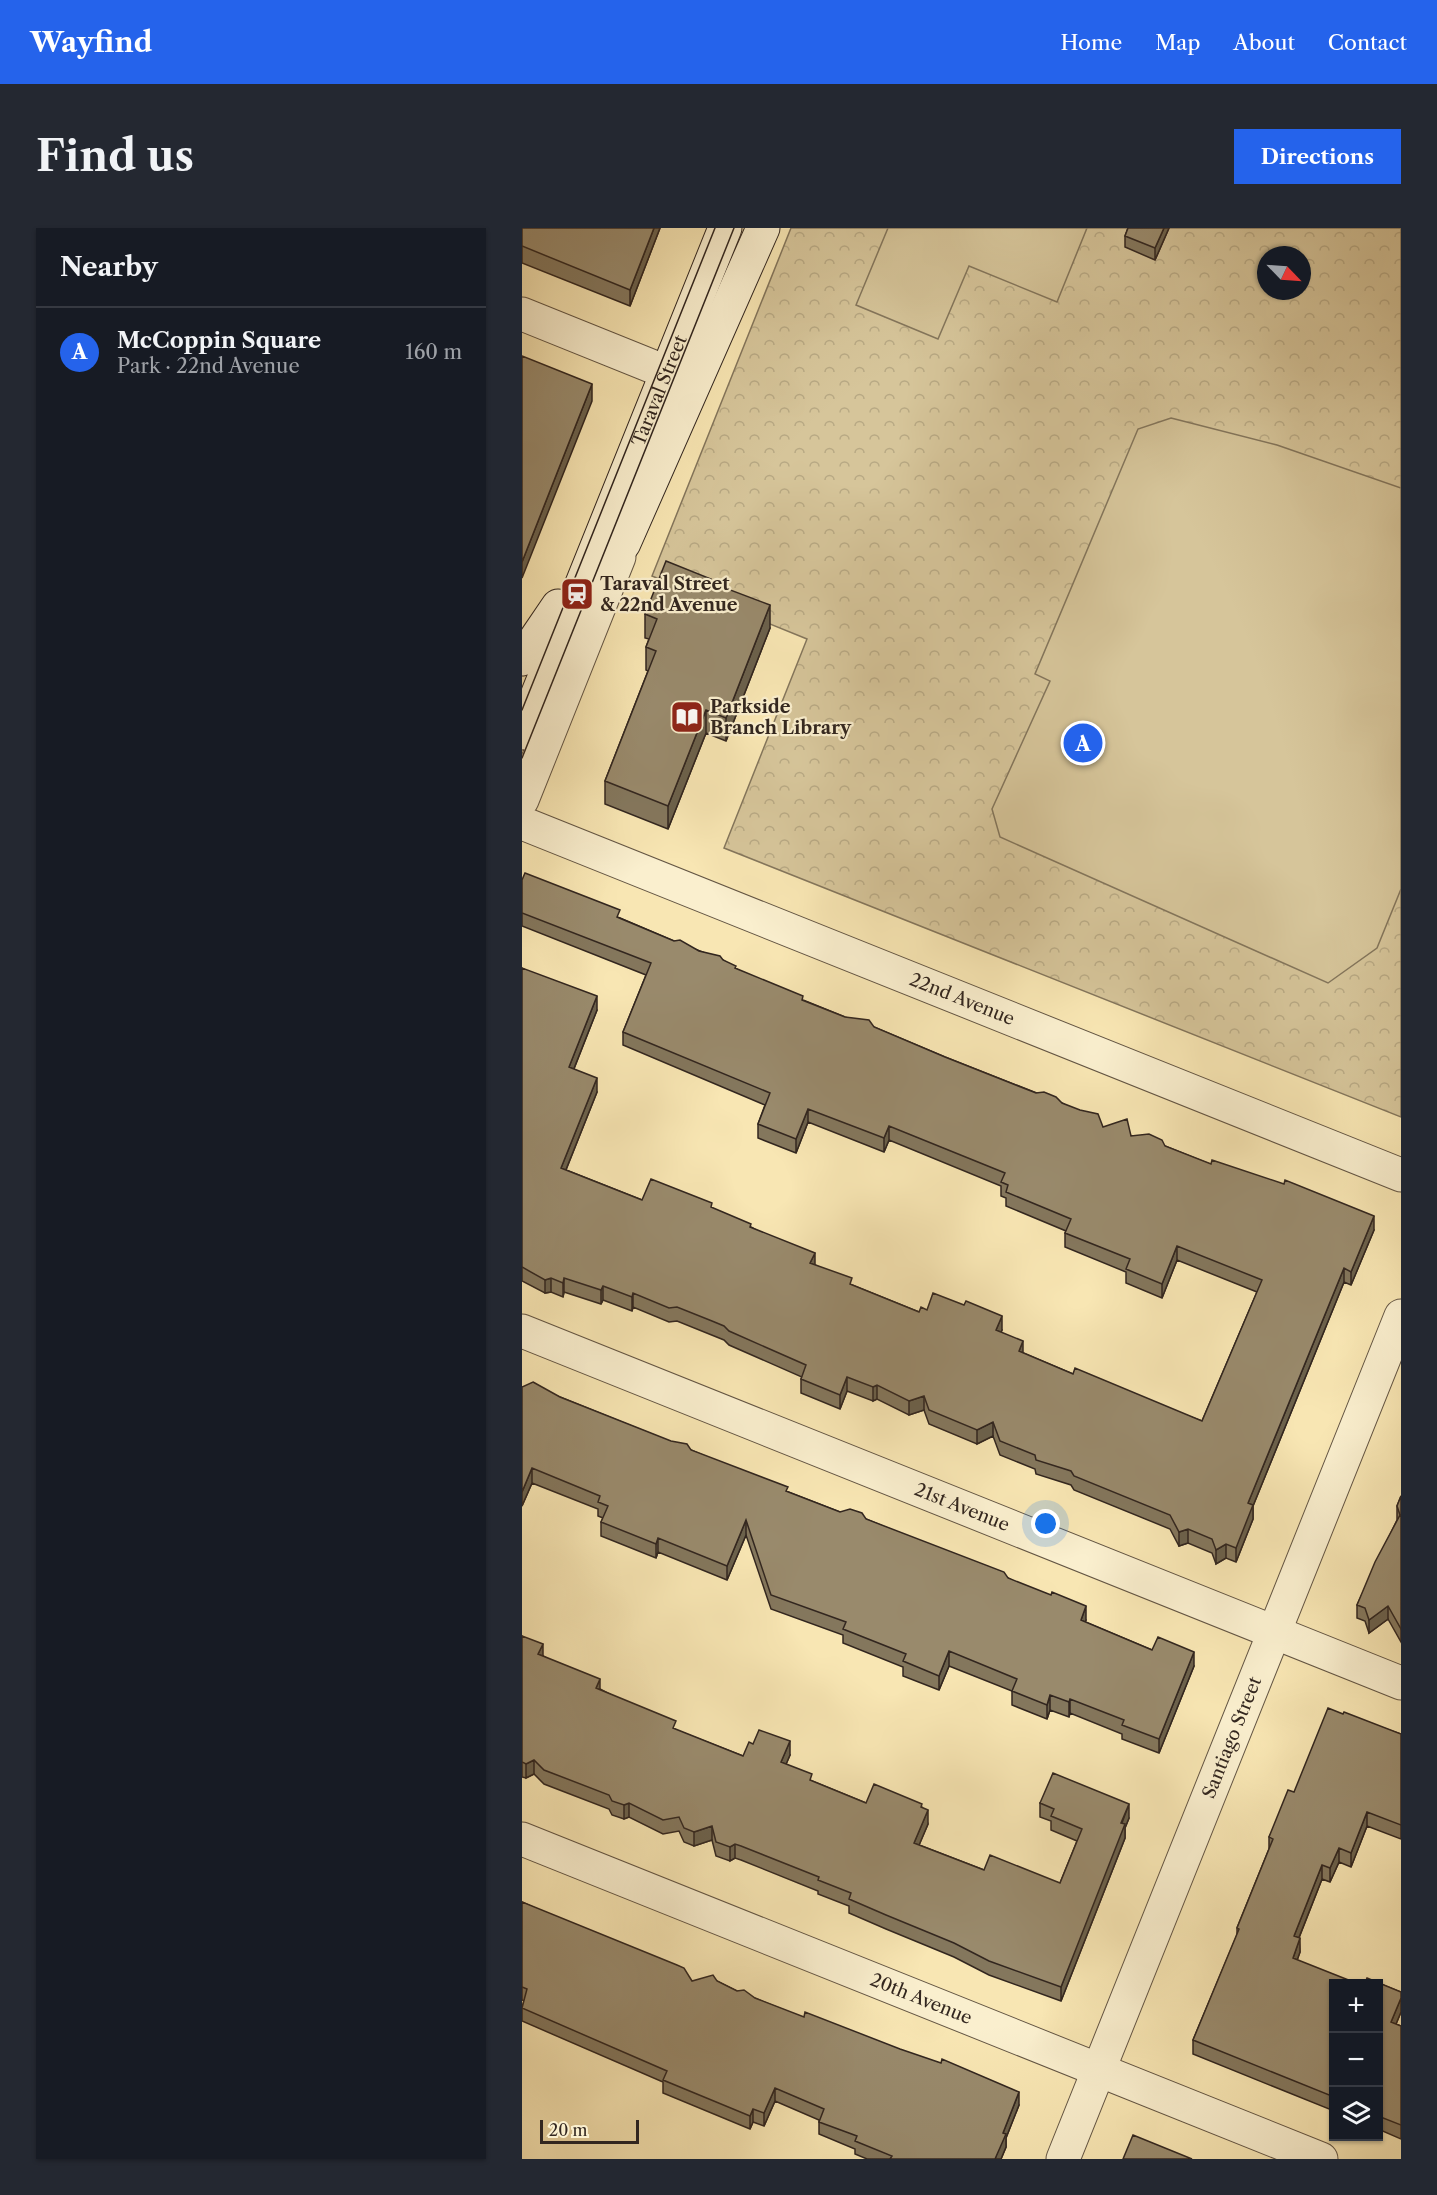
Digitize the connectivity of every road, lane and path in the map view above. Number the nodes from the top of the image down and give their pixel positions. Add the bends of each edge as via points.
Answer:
1 (725, 228) edge
2 (763, 228) edge
3 (522, 315) edge
4 (666, 372) junction
5 (609, 548) junction
6 (522, 659) edge
7 (522, 733) edge
8 (522, 800) edge
9 (522, 823) edge
10 (1401, 1175) edge
11 (1401, 1316) edge
12 (522, 1331) edge
13 (1274, 1633) junction
14 (1401, 1683) edge
15 (522, 1839) edge
16 (1099, 2070) junction
17 (1063, 2159) edge
18 (1321, 2159) edge

1 - 4 street, Taraval Street
2 - 5 street, Taraval Street
3 - 4 street
4 - 5 street, Taraval Street
5 - 6 street, Taraval Street
5 - 7 street, Taraval Street via 562,633
5 - 8 street, Taraval Street
9 - 10 street, 22nd Avenue
11 - 13 street, Santiago Street
12 - 13 street, 21st Avenue
13 - 14 street, 21st Avenue
13 - 16 street, Santiago Street
15 - 16 street, 20th Avenue
16 - 17 street, Santiago Street
16 - 18 street, 20th Avenue

